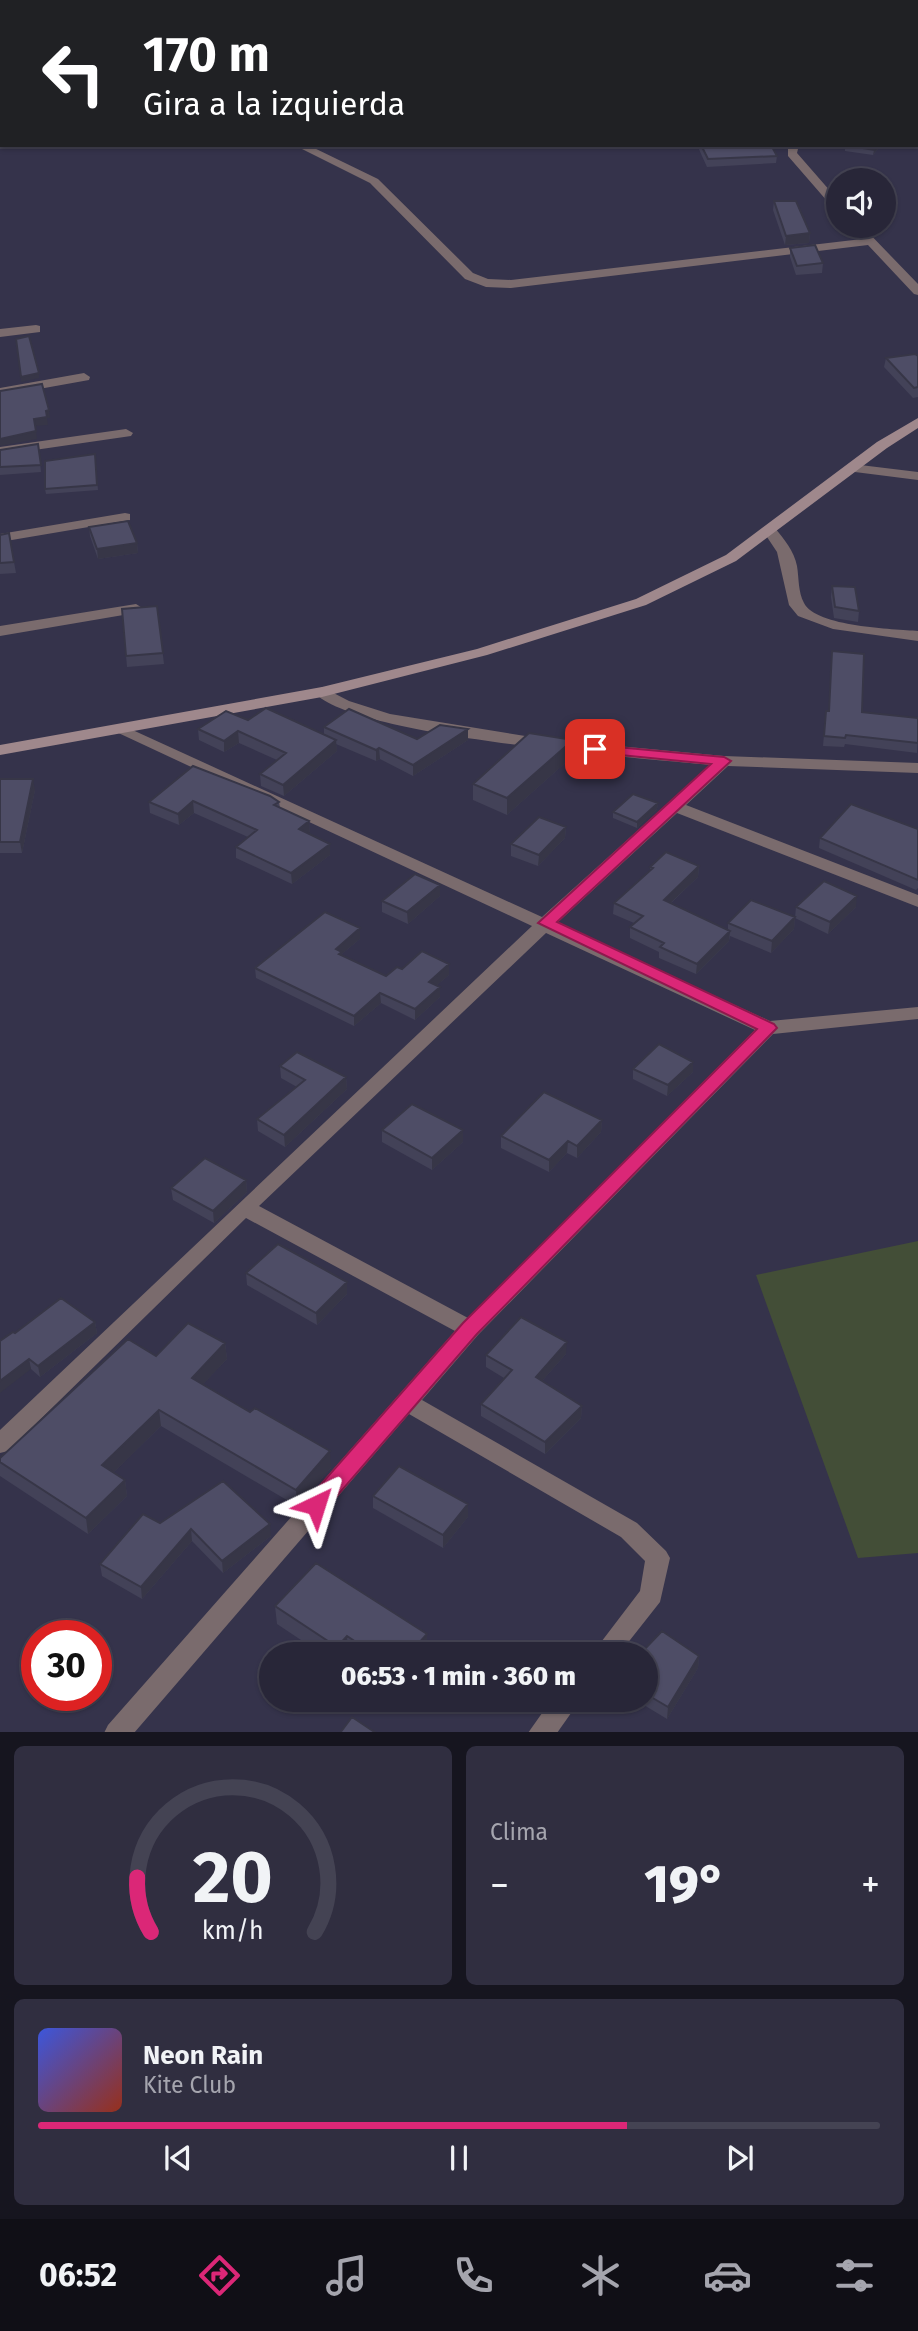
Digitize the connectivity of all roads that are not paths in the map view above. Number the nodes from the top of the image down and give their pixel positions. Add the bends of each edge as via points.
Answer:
1 (303, 147) edge
2 (792, 147) edge
3 (826, 193) edge
4 (870, 238) edge
5 (873, 241) junction
6 (918, 291) edge
7 (36, 329) dead end
8 (0, 334) edge
9 (84, 377) dead end
10 (0, 392) edge
11 (918, 422) edge
12 (126, 433) dead end
13 (0, 451) edge
14 (852, 468) junction
15 (918, 476) edge
16 (125, 517) dead end
17 (770, 531) junction
18 (0, 538) edge
19 (136, 609) edge
20 (0, 631) edge
21 (918, 636) edge
22 (323, 692) junction
23 (120, 730) junction
24 (0, 750) edge
25 (724, 761) junction
26 (918, 768) edge
27 (676, 807) junction
28 (918, 901) edge
29 (546, 923) junction
30 (918, 1013) edge
31 (768, 1028) junction
32 (244, 1208) junction
33 (470, 1329) junction
34 (407, 1402) junction
35 (0, 1444) edge
36 (613, 1642) edge
37 (557, 1712) edge
38 (117, 1732) edge
39 (541, 1732) edge

1 - 5 street via 374,181 468,276 486,283 511,284
2 - 3 street via 792,154
4 - 5 street
5 - 6 street
7 - 8 street
9 - 10 street
11 - 14 street
12 - 13 street
14 - 15 street
14 - 17 street
16 - 18 street
17 - 21 street via 791,561 797,605 804,616 823,623
17 - 22 street via 689,581 641,602 482,652
19 - 20 street
22 - 23 street
22 - 25 street via 343,704 401,720 544,744
23 - 24 street
23 - 29 street
25 - 26 street
25 - 27 street
27 - 28 street
27 - 29 street
29 - 31 street
29 - 32 street
30 - 31 street
31 - 33 street
32 - 33 street
32 - 35 street
33 - 34 street
34 - 36 street via 629,1530 658,1558 650,1595
34 - 38 street
37 - 39 street

